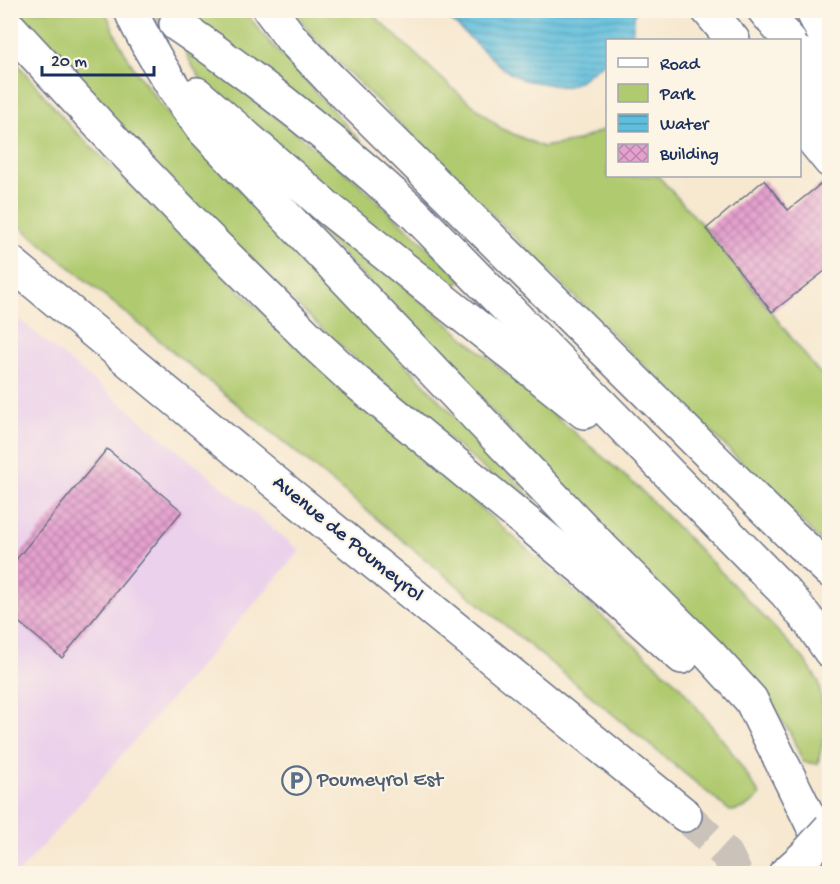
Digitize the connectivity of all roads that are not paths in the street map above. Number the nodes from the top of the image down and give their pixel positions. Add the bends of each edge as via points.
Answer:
1 (270, 10) edge
2 (708, 10) edge
3 (738, 10) edge
4 (764, 10) edge
5 (814, 10) edge
6 (133, 15) edge
7 (176, 24) tunnel mouth
8 (830, 27) edge
9 (10, 28) edge
10 (732, 39) edge
11 (761, 39) edge
12 (788, 39) edge
13 (830, 46) edge
14 (801, 55) edge
15 (801, 88) edge
16 (830, 90) edge
17 (830, 124) edge
18 (801, 125) edge
19 (830, 161) edge
20 (10, 262) edge
21 (691, 496) junction
22 (830, 571) edge
23 (830, 651) edge
24 (787, 775) junction
25 (686, 815) tunnel mouth
26 (830, 828) edge
27 (830, 850) edge
28 (785, 873) edge

1 - 22 main road via 329,78
2 - 10 main road
3 - 11 main road
4 - 12 main road
5 - 8 main road
5 - 13 main road
6 - 21 main road via 178,77 329,209
6 - 24 main road via 159,66 202,128 751,700
7 - 21 main road via 278,97 414,213
9 - 24 main road via 132,160 316,345 679,654
14 - 16 main road
15 - 17 main road
18 - 19 main road
20 - 25 main road, Avenue de Poumeyrol via 280,487
21 - 23 main road via 786,594
24 - 27 main road via 818,836
26 - 28 main road, bridge

